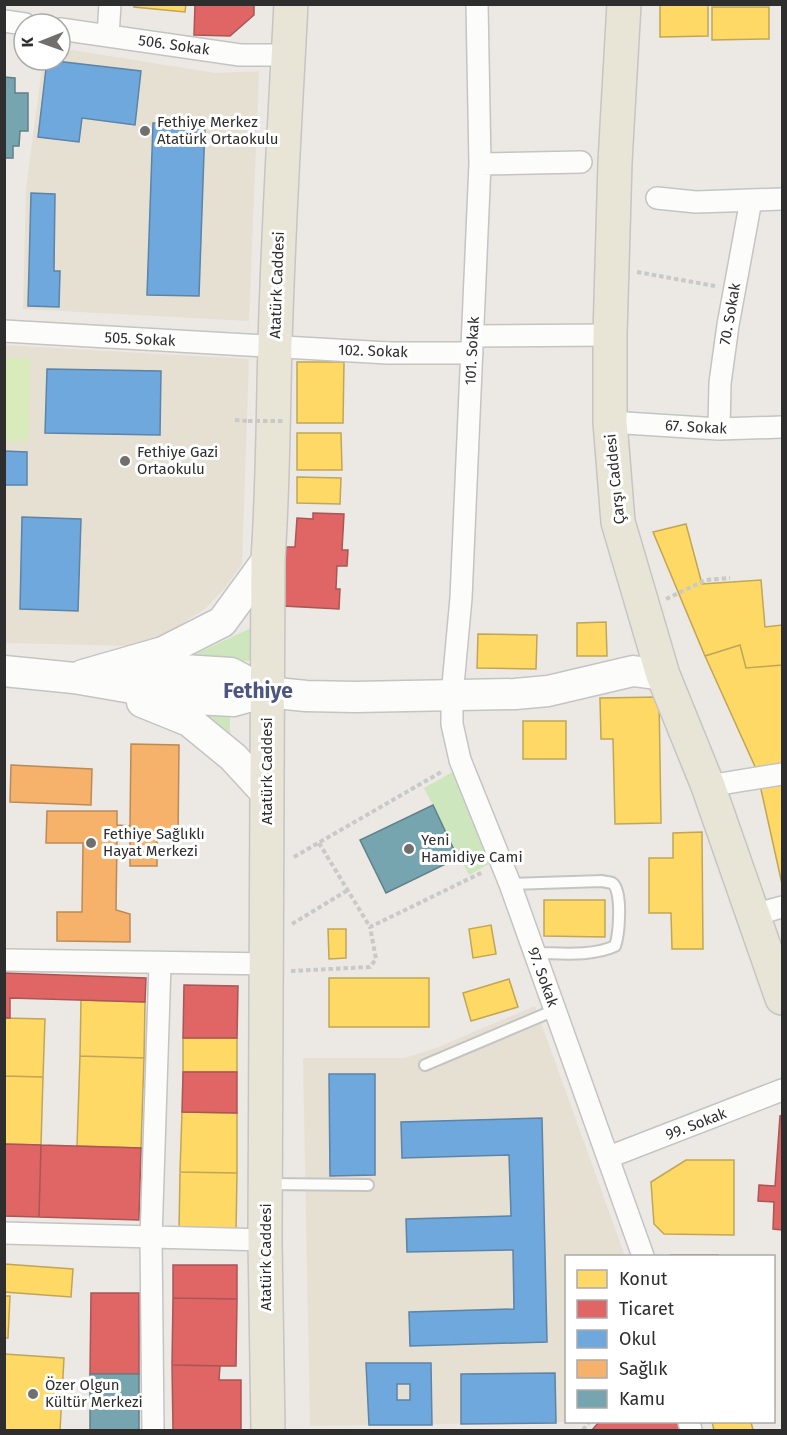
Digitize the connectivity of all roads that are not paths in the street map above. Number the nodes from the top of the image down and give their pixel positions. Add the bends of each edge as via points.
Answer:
1 (110, 4) edge
2 (291, 4) edge
3 (477, 4) edge
4 (624, 4) edge
5 (72, 31) edge
6 (108, 36) junction
7 (288, 55) junction
8 (581, 162) dead end
9 (480, 164) junction
10 (657, 198) dead end
11 (783, 199) edge
12 (751, 200) junction
13 (4, 331) edge
14 (610, 335) junction
15 (472, 345) junction
16 (275, 346) junction
17 (610, 422) junction
18 (783, 427) edge
19 (719, 429) junction
20 (268, 559) junction
21 (4, 671) edge
22 (648, 673) junction
23 (74, 678) junction
24 (266, 692) junction
25 (452, 696) junction
26 (783, 774) edge
27 (708, 786) junction
28 (267, 794) junction
29 (510, 884) junction
30 (768, 911) edge
31 (534, 953) junction
32 (4, 960) edge
33 (160, 964) junction
34 (276, 968) junction
35 (783, 998) edge
36 (555, 1010) junction
37 (425, 1065) dead end
38 (783, 1090) edge
39 (609, 1157) junction
40 (265, 1184) junction
41 (368, 1185) dead end
42 (4, 1233) edge
43 (151, 1238) junction
44 (265, 1240) junction
45 (642, 1255) edge
46 (153, 1431) edge
47 (268, 1431) edge

1 - 6 street
2 - 7 main road, Atatürk Caddesi
3 - 9 street, 101. Sokak
4 - 14 main road, Çarşı Caddesi
5 - 6 street, 506. Sokak
6 - 7 street, 506. Sokak via 240,55
7 - 16 main road, Atatürk Caddesi
8 - 9 street
9 - 15 street, 101. Sokak
10 - 12 street via 696,202
11 - 12 street
12 - 19 street, 70. Sokak via 720,383
13 - 16 street, 505. Sokak
14 - 15 street, 102. Sokak
14 - 17 main road, Çarşı Caddesi
15 - 16 street, 102. Sokak via 388,353
15 - 25 street, 101. Sokak via 461,598
16 - 20 main road, Atatürk Caddesi
17 - 19 street, 67. Sokak
17 - 22 main road, Çarşı Caddesi via 618,522 649,628
18 - 19 street, 67. Sokak
20 - 23 main road via 222,622 163,652
20 - 24 main road, Atatürk Caddesi
21 - 23 main road
22 - 25 main road via 548,691
22 - 27 main road, Çarşı Caddesi
23 - 24 main road via 196,699 233,701
23 - 28 main road via 189,721 233,757
24 - 25 main road
24 - 28 main road, Atatürk Caddesi
25 - 29 street, 97. Sokak via 452,724 460,760
26 - 27 street
27 - 30 main road, Çarşı Caddesi
28 - 34 main road, Atatürk Caddesi
29 - 31 street, 97. Sokak
29 - 31 lane via 602,881 617,890 619,935 615,946 587,953
30 - 35 main road, Çarşı Caddesi
31 - 36 street, 97. Sokak
32 - 33 street
33 - 34 street
33 - 43 street
34 - 40 main road, Atatürk Caddesi
36 - 37 lane
36 - 39 street, 97. Sokak
38 - 39 street, 99. Sokak
39 - 45 street, 97. Sokak
40 - 41 lane
40 - 44 main road, Atatürk Caddesi
42 - 43 street
43 - 44 street
43 - 46 street
44 - 47 main road, Atatürk Caddesi

